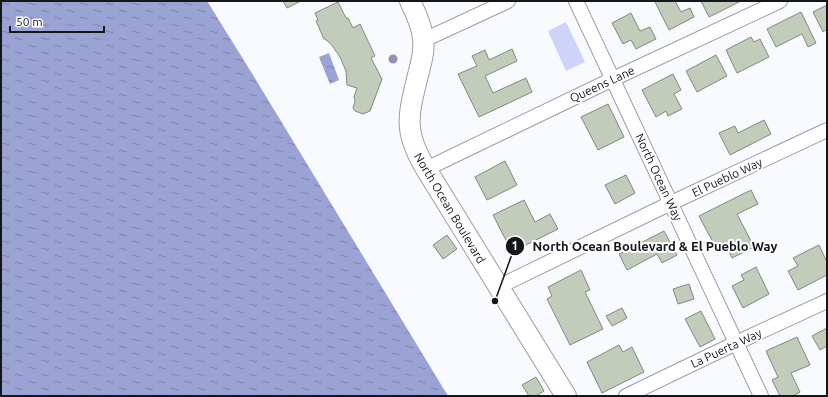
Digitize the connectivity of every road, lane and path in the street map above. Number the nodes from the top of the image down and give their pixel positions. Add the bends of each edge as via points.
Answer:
1 (410, 1) edge
2 (508, 1) edge
3 (576, 1) edge
4 (780, 1) edge
5 (424, 40) junction
6 (613, 79) junction
7 (827, 130) edge
8 (426, 169) junction
9 (671, 203) junction
10 (498, 287) junction
11 (827, 301) edge
12 (736, 343) junction
13 (566, 396) edge
14 (626, 396) edge
15 (761, 396) edge

1 - 5 street, North Ocean Boulevard
2 - 5 street
3 - 6 street, North Ocean Way
4 - 6 street, Queens Lane
5 - 8 street, North Ocean Boulevard via 409,115 411,137 418,157
6 - 8 street, Queens Lane
6 - 9 street, North Ocean Way
7 - 9 street, El Pueblo Way
8 - 10 street, North Ocean Boulevard
9 - 10 street, El Pueblo Way
9 - 12 street, North Ocean Way
10 - 13 street, North Ocean Boulevard
11 - 12 street, La Puerta Way
12 - 14 street, La Puerta Way
12 - 15 street, North Ocean Way

